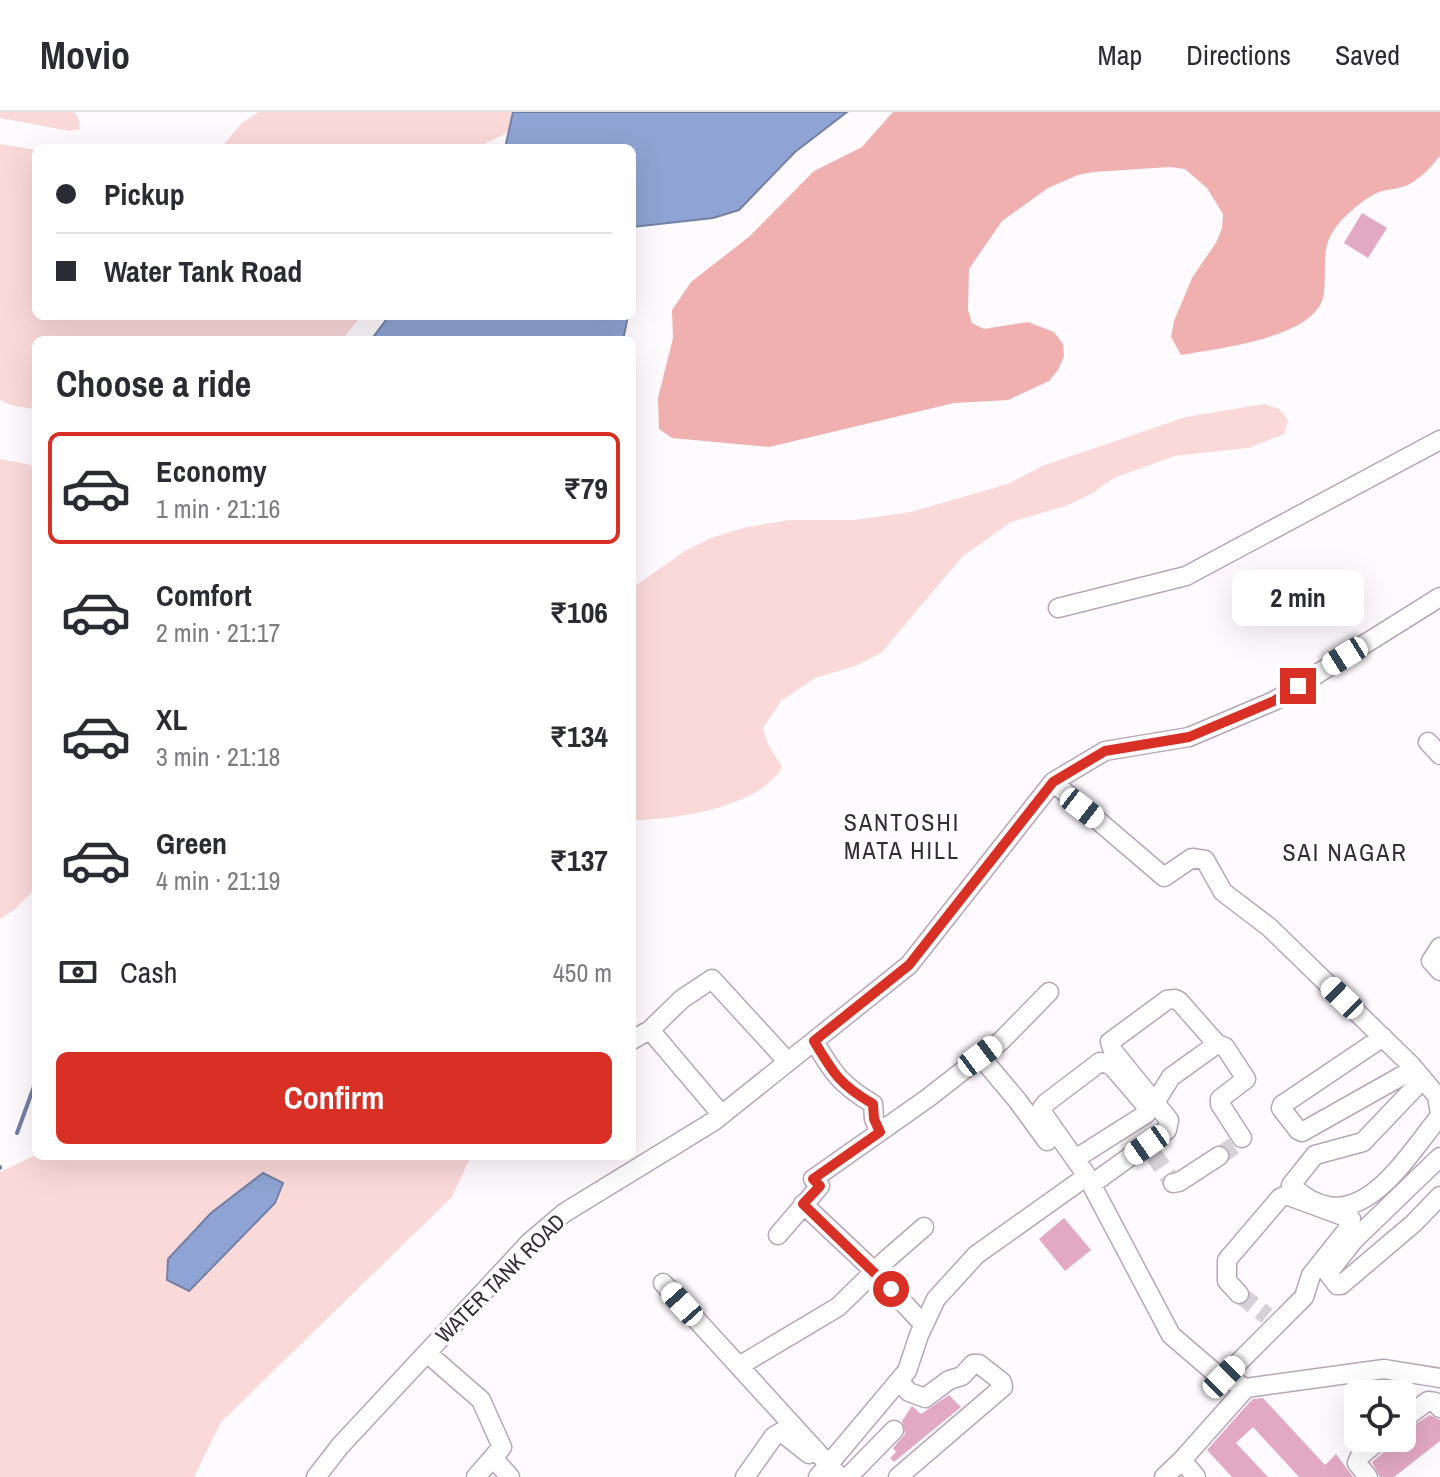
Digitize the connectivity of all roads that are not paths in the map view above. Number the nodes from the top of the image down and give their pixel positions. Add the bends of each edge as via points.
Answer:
1 (1440, 440) edge
2 (1440, 597) edge
3 (1058, 608) dead end
4 (1053, 782) junction
5 (1440, 947) edge
6 (1440, 971) edge
7 (1049, 992) dead end
8 (650, 1030) junction
9 (1383, 1037) junction
10 (636, 1038) edge
11 (814, 1041) junction
12 (1217, 1044) junction
13 (980, 1056) junction
14 (788, 1062) junction
15 (1418, 1074) junction
16 (1156, 1101) junction
17 (1439, 1104) edge
18 (722, 1115) junction
19 (880, 1132) junction
20 (1242, 1138) dead end
21 (1047, 1141) dead end
22 (1219, 1156) tunnel mouth
23 (1440, 1157) edge
24 (1075, 1159) junction
25 (1090, 1180) junction
26 (1173, 1183) dead end
27 (1440, 1196) edge
28 (803, 1204) junction
29 (924, 1227) dead end
30 (778, 1235) dead end
31 (874, 1271) junction
32 (663, 1283) dead end
33 (1239, 1294) tunnel mouth
34 (924, 1325) junction
35 (427, 1353) junction
36 (739, 1366) junction
37 (1224, 1377) junction
38 (1440, 1378) edge
39 (899, 1381) junction
40 (1246, 1388) junction
41 (1001, 1398) dead end
42 (1440, 1408) edge
43 (1416, 1410) edge
44 (894, 1430) dead end
45 (1365, 1452) edge
46 (493, 1458) junction
47 (1182, 1460) junction
48 (829, 1472) edge
49 (316, 1477) edge
50 (476, 1477) edge
51 (510, 1477) edge
52 (745, 1477) edge
53 (848, 1477) edge
54 (898, 1477) edge
55 (911, 1477) edge
56 (1164, 1477) edge
57 (1196, 1477) edge
58 (1368, 1477) edge

1 - 3 street via 1186,576
2 - 4 street, WATER TANK ROAD via 1274,701 1189,737 1105,751
4 - 9 street via 1164,877 1192,858 1205,860 1223,892 1269,927
4 - 11 street, WATER TANK ROAD via 909,965
5 - 6 street via 1431,961
7 - 13 street
8 - 10 street
8 - 14 street via 712,979
8 - 18 street
9 - 15 street
9 - 15 street via 1282,1105 1298,1130
11 - 14 street, WATER TANK ROAD
11 - 19 street via 835,1076 873,1104
12 - 16 street via 1171,1077
12 - 16 street via 1175,999 1110,1042
12 - 20 street via 1225,1047 1246,1079 1220,1099
13 - 19 street
13 - 21 street
14 - 18 street, WATER TANK ROAD
15 - 17 street
15 - 17 street via 1363,1142 1315,1155 1291,1185 1325,1207 1363,1202 1383,1187
16 - 25 street via 1169,1120 1167,1130 1150,1148
18 - 35 street, WATER TANK ROAD via 564,1213 530,1242
19 - 28 street via 813,1179 820,1186
22 - 26 street
23 - 27 street via 1354,1240 1329,1277 1341,1285
24 - 24 street via 1042,1108 1105,1062 1147,1107 1146,1114
24 - 25 street
25 - 34 street via 976,1255 936,1299
25 - 37 street via 1171,1335
28 - 30 street
28 - 31 street
29 - 31 street
31 - 34 street
31 - 36 street via 838,1307
32 - 36 street
33 - 37 street via 1227,1281 1227,1260 1280,1198 1286,1195 1351,1219 1311,1275 1304,1297 1272,1320
34 - 39 street
35 - 46 street via 481,1400 502,1447
35 - 49 street, WATER TANK ROAD
36 - 48 street
37 - 40 street
38 - 40 street via 1384,1369
39 - 48 street
39 - 54 street via 925,1398 979,1364 1003,1387
40 - 47 street
41 - 55 street
42 - 43 street via 1428,1401
44 - 53 street
45 - 58 street via 1357,1463
46 - 50 street
46 - 51 street
47 - 56 street
47 - 57 street
48 - 52 street via 781,1432

